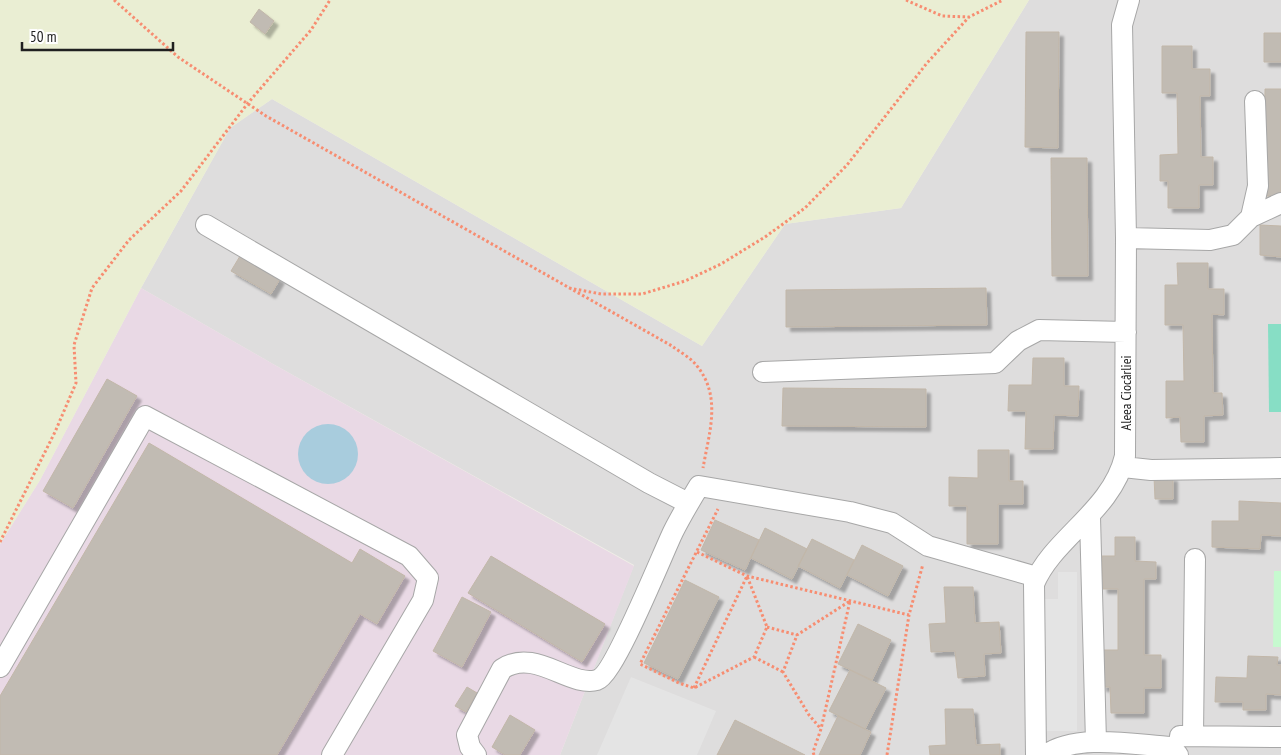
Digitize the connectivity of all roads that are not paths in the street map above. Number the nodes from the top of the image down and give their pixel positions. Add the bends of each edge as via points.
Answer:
1 (1129, 0) edge
2 (1255, 101) dead end
3 (1281, 203) edge
4 (1251, 217) junction
5 (206, 224) dead end
6 (1126, 238) junction
7 (1126, 332) junction
8 (764, 372) dead end
9 (1122, 467) junction
10 (1281, 468) edge
11 (688, 503) junction
12 (1090, 517) junction
13 (1195, 558) dead end
14 (1037, 577) junction
15 (0, 666) edge
16 (1193, 735) junction
17 (1281, 737) edge
18 (1096, 742) junction
19 (1175, 751) edge
20 (332, 755) edge
21 (476, 755) edge
22 (1036, 755) edge
23 (1046, 755) edge

1 - 6 street, Aleea Ciocârliei via 1122,25
2 - 4 street via 1258,186
3 - 4 street
4 - 6 street via 1233,235 1210,240
5 - 11 street
6 - 7 street, Aleea Ciocârliei
7 - 8 street via 1039,330 1018,341 995,363
7 - 9 street, Aleea Ciocârliei via 1126,444
9 - 10 street via 1150,470
9 - 12 street, Aleea Ciocârliei
11 - 14 street via 699,486 850,512 892,524 928,546
11 - 21 street via 618,653 605,674 597,680 583,679 536,664 512,662 502,669 467,735
12 - 14 street, Aleea Ciocârliei via 1044,565
12 - 18 street
13 - 16 street
14 - 22 street, Aleea Ciocârliei via 1032,591
15 - 20 street via 145,416 409,556 428,578 423,600
16 - 17 street
16 - 19 street via 1180,735
18 - 19 street
18 - 23 street via 1056,748

